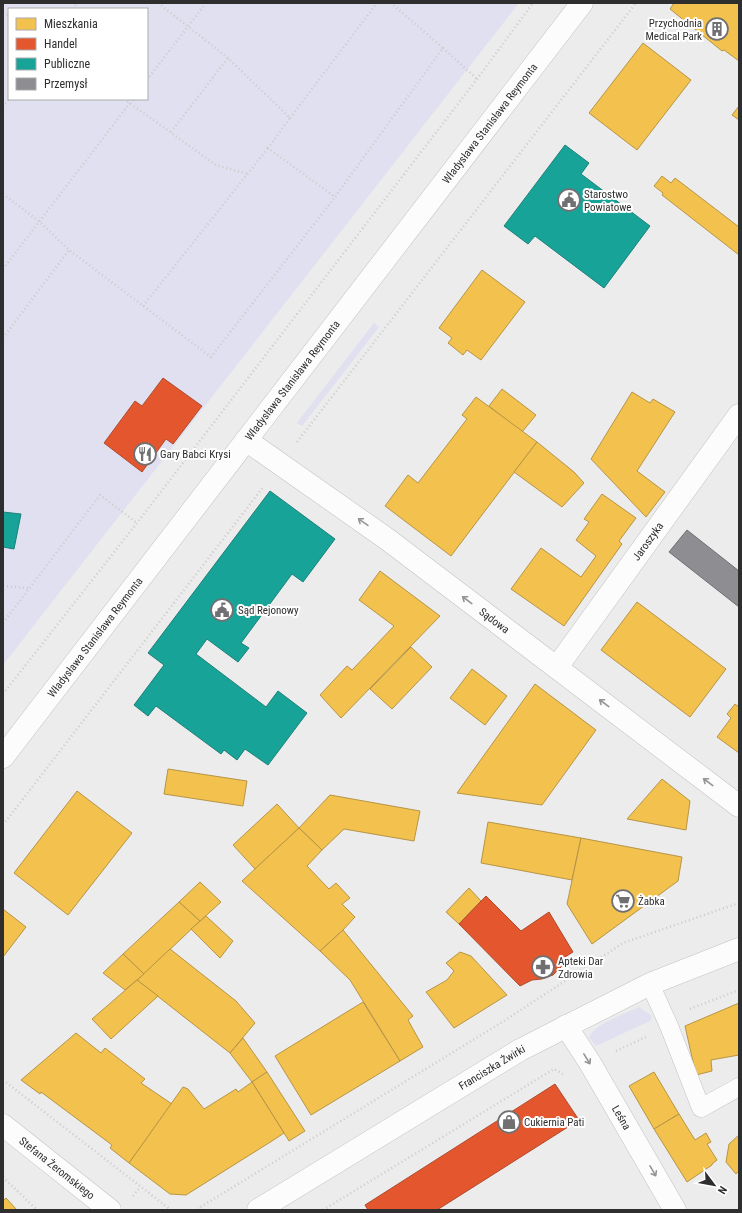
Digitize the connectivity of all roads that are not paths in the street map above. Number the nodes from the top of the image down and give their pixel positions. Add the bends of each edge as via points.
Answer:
1 (582, 3) edge
2 (739, 415) edge
3 (246, 440) junction
4 (557, 667) junction
5 (3, 757) edge
6 (739, 806) edge
7 (739, 949) edge
8 (650, 984) junction
9 (566, 1026) junction
10 (739, 1087) edge
11 (3, 1125) edge
12 (110, 1210) edge
13 (258, 1210) edge
14 (675, 1210) edge

1 - 3 street, Władysława Stanisława Reymonta
2 - 4 street, Jaroszyka
4 -> 3 street, Sądowa via 387,540
3 - 5 street, Władysława Stanisława Reymonta
6 -> 4 street, Sądowa
7 - 8 street, Franciszka Żwirki
8 - 9 street, Franciszka Żwirki
8 - 10 lane via 701,1108
9 - 13 street, Franciszka Żwirki via 520,1050
9 -> 14 street, Leśna
11 - 12 street, Stefana Żeromskiego

